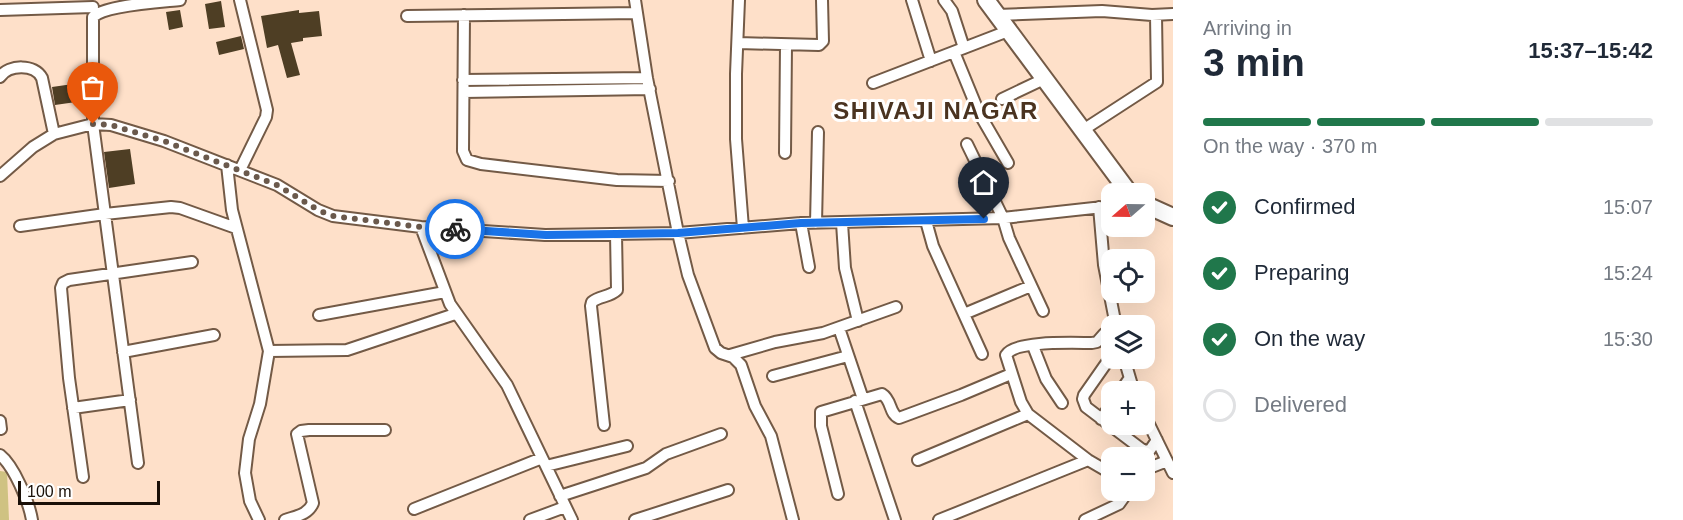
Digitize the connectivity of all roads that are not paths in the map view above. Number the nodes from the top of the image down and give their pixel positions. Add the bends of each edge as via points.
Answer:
1 (180, 0) edge
2 (240, 0) edge
3 (635, 0) edge
4 (740, 0) edge
5 (822, 0) edge
6 (912, 0) edge
7 (944, 0) edge
8 (986, 0) edge
9 (125, 3) edge
10 (1117, 6) edge
11 (93, 8) edge
12 (0, 10) edge
13 (637, 14) junction
14 (1173, 14) edge
15 (464, 15) junction
16 (997, 15) junction
17 (1156, 15) junction
18 (406, 16) dead end
19 (1008, 31) junction
20 (738, 43) junction
21 (786, 45) junction
22 (959, 50) junction
23 (931, 61) junction
24 (0, 77) edge
25 (537, 79) junction
26 (1044, 79) junction
27 (464, 80) junction
28 (649, 83) junction
29 (873, 83) dead end
30 (538, 91) junction
31 (464, 93) junction
32 (1002, 99) dead end
33 (93, 124) junction
34 (1083, 130) junction
35 (818, 132) dead end
36 (54, 134) junction
37 (967, 144) dead end
38 (785, 153) dead end
39 (1008, 163) dead end
40 (227, 165) junction
41 (2, 170) edge
42 (240, 170) junction
43 (669, 181) junction
44 (1122, 183) edge
45 (1099, 207) joint
46 (1155, 209) edge
47 (105, 214) junction
48 (1173, 216) edge
49 (1003, 218) junction
50 (926, 221) junction
51 (801, 223) junction
52 (816, 223) junction
53 (842, 223) junction
54 (20, 226) dead end
55 (421, 227) junction
56 (236, 228) junction
57 (743, 228) junction
58 (678, 233) junction
59 (616, 234) junction
60 (192, 262) dead end
61 (809, 267) dead end
62 (113, 273) junction
63 (1031, 286) junction
64 (445, 292) junction
65 (896, 307) dead end
66 (1043, 311) dead end
67 (455, 314) junction
68 (964, 314) junction
69 (319, 315) dead end
70 (1114, 315) edge
71 (858, 321) junction
72 (839, 328) junction
73 (214, 335) dead end
74 (1101, 337) edge
75 (1033, 346) junction
76 (269, 351) junction
77 (123, 352) junction
78 (982, 354) dead end
79 (730, 355) junction
80 (848, 356) junction
81 (1102, 369) edge
82 (1127, 369) edge
83 (1011, 374) junction
84 (773, 376) dead end
85 (1129, 379) edge
86 (130, 400) junction
87 (859, 400) junction
88 (1062, 403) dead end
89 (73, 408) junction
90 (1028, 414) junction
91 (1101, 418) edge
92 (0, 421) edge
93 (604, 425) dead end
94 (1, 429) edge
95 (385, 430) dead end
96 (721, 434) dead end
97 (1123, 435) edge
98 (1154, 435) edge
99 (1157, 440) junction
100 (627, 446) dead end
101 (0, 455) edge
102 (918, 460) dead end
103 (1088, 460) junction
104 (1167, 461) junction
105 (544, 462) junction
106 (138, 464) dead end
107 (1155, 466) edge
108 (1101, 468) edge
109 (1173, 473) edge
110 (82, 477) dead end
111 (728, 490) dead end
112 (838, 494) dead end
113 (562, 501) junction
114 (1121, 501) edge
115 (414, 509) dead end
116 (32, 520) edge
117 (259, 520) edge
118 (285, 520) edge
119 (530, 520) edge
120 (572, 520) edge
121 (635, 520) edge
122 (793, 520) edge
123 (895, 520) edge
124 (939, 520) edge
125 (1085, 520) edge

1 - 9 street
2 - 42 street via 267,110
3 - 13 street
4 - 20 street
5 - 21 street via 822,44
6 - 23 street
7 - 22 street via 952,11
8 - 16 street
9 - 11 street via 97,12
10 - 16 street
10 - 17 street
11 - 12 street
11 - 33 street
13 - 15 street
13 - 28 street
14 - 17 street
15 - 18 street
15 - 27 street
16 - 19 street
17 - 34 street via 1157,82
19 - 22 street
19 - 26 street
20 - 21 street
20 - 57 street via 736,139
21 - 38 street
22 - 23 street
22 - 39 street via 979,113
23 - 29 street
24 - 36 street via 13,68 39,72
25 - 27 street
25 - 28 street
25 - 30 street
26 - 32 street
26 - 34 street
27 - 31 street
28 - 30 street
28 - 43 street
30 - 31 street
31 - 43 street via 466,160 617,180
33 - 36 street
33 - 40 street via 111,125 164,141
33 - 47 street
34 - 44 street
35 - 52 street
36 - 41 street
37 - 49 street
40 - 42 street
40 - 56 street
42 - 55 street via 284,188 333,216
43 - 58 street
45 - 49 street
45 - 70 street
46 - 48 street
47 - 54 street
47 - 56 street via 180,208
47 - 62 street
49 - 50 street
49 - 63 street
50 - 53 street
50 - 68 street
51 - 52 street
51 - 57 street
51 - 61 street
52 - 53 street
53 - 71 street via 847,278
55 - 59 street via 546,235
55 - 64 street
56 - 76 street
57 - 58 street
58 - 59 street
58 - 79 street via 688,276 712,340 718,351
59 - 93 street via 617,290 595,299 591,306
60 - 62 street
62 - 77 street
62 - 89 street via 69,280 61,288
63 - 66 street
63 - 68 street
64 - 67 street
64 - 69 street
65 - 71 street
67 - 76 street via 347,350
67 - 105 street via 507,385
68 - 78 street
71 - 72 street
72 - 79 street
72 - 80 street
73 - 77 street
74 - 75 street via 1092,343
75 - 83 street via 1008,352
75 - 88 street via 1046,379
76 - 117 street via 245,473 250,501
77 - 86 street
79 - 122 street via 741,365 755,406 771,436
80 - 84 street
80 - 87 street
81 - 91 street via 1083,395 1086,407
82 - 85 street
83 - 87 street via 899,418 882,394
83 - 90 street
86 - 89 street
86 - 106 street
87 - 112 street via 821,412 820,416
87 - 123 street
89 - 110 street
90 - 102 street
90 - 103 street
92 - 94 street
95 - 118 street via 309,430 297,434 313,503 306,513
96 - 113 street
97 - 99 street via 1144,451 1150,450
98 - 99 street
99 - 104 street
100 - 105 street
101 - 116 street via 9,464
103 - 108 street
103 - 124 street
104 - 107 street
104 - 109 street
105 - 113 street
105 - 115 street
111 - 121 street
113 - 119 street
113 - 120 street
114 - 125 street

